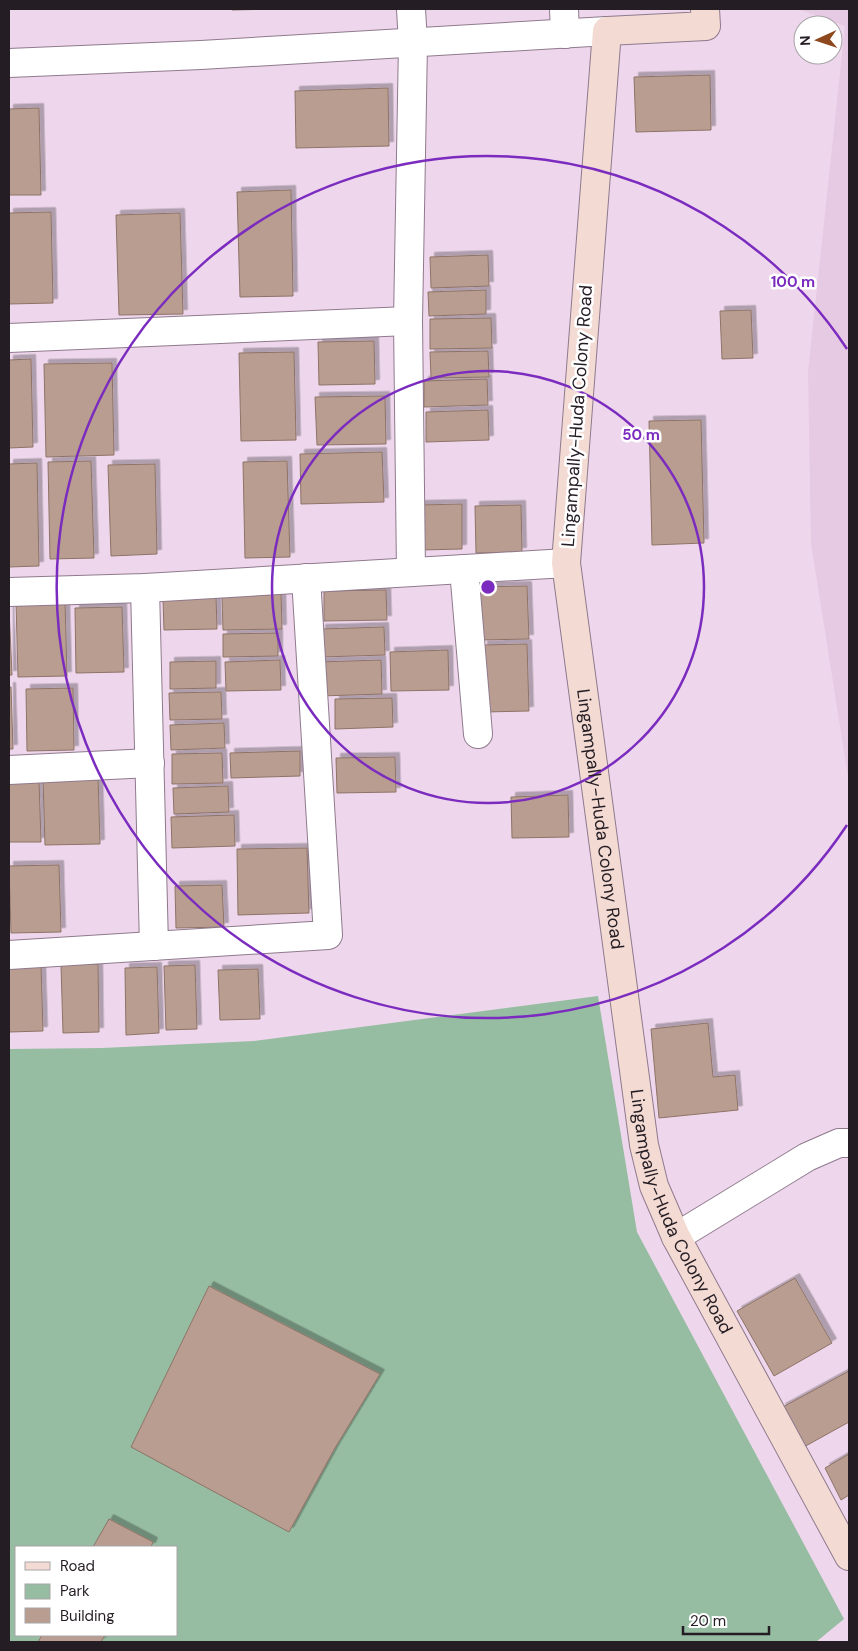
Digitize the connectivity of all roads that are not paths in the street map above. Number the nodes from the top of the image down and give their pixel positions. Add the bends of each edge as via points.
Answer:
1 (411, 9) edge
2 (705, 9) edge
3 (564, 21) edge
4 (607, 31) junction
5 (412, 43) junction
6 (9, 63) edge
7 (408, 321) junction
8 (9, 338) edge
9 (566, 563) junction
10 (464, 569) junction
11 (411, 572) junction
12 (306, 578) junction
13 (145, 588) junction
14 (9, 592) edge
15 (478, 734) dead end
16 (150, 763) junction
17 (9, 770) edge
18 (154, 946) junction
19 (9, 955) edge
20 (849, 1143) edge
21 (676, 1237) junction
22 (849, 1556) edge

1 - 5 street
2 - 4 street via 706,26
3 - 4 street
3 - 5 street
4 - 9 street, Lingampally-Huda Colony Road
5 - 6 street
5 - 7 street
7 - 8 street
7 - 11 street
9 - 10 street
9 - 21 street, Lingampally-Huda Colony Road via 644,1146 654,1186
10 - 11 street
10 - 15 street
11 - 12 street
12 - 13 street
12 - 18 street via 328,935
13 - 14 street
13 - 16 street
16 - 17 street
16 - 18 street
18 - 19 street
20 - 21 street via 807,1157
21 - 22 street, Lingampally-Huda Colony Road

